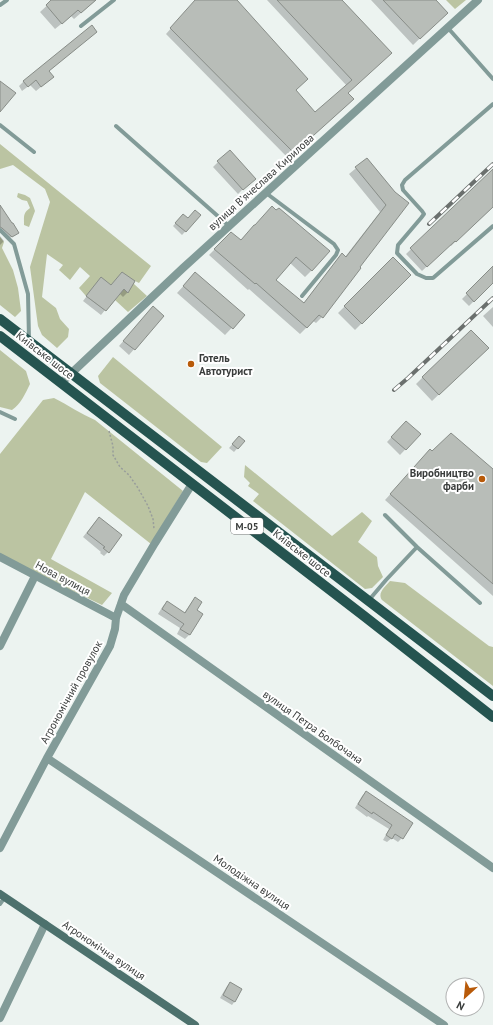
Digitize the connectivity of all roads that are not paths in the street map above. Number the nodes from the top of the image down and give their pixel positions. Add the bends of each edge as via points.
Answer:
1 (7, 0) edge
2 (114, 0) edge
3 (478, 0) edge
4 (0, 5) edge
5 (81, 26) dead end
6 (447, 28) junction
7 (493, 79) edge
8 (493, 104) edge
9 (0, 125) edge
10 (116, 126) dead end
11 (34, 152) dead end
12 (266, 192) junction
13 (229, 226) junction
14 (493, 226) edge
15 (0, 230) edge
16 (302, 296) dead end
17 (0, 318) edge
18 (0, 336) edge
19 (29, 341) junction
20 (71, 373) junction
21 (61, 383) junction
22 (0, 412) edge
23 (14, 419) dead end
24 (192, 484) junction
25 (385, 514) dead end
26 (417, 547) junction
27 (0, 557) edge
28 (35, 576) junction
29 (368, 601) junction
30 (480, 603) dead end
31 (121, 604) junction
32 (116, 618) junction
33 (0, 646) edge
34 (493, 696) edge
35 (493, 717) edge
36 (48, 758) junction
37 (0, 848) edge
38 (493, 868) edge
39 (2, 895) edge
40 (0, 904) edge
41 (45, 924) junction
42 (0, 1018) edge
43 (196, 1025) edge
44 (444, 1025) edge

1 - 4 lane
2 - 5 lane
3 - 6 street, вулиця Вʼячеслава Кирилова
6 - 7 lane
6 - 12 street, вулиця Вʼячеслава Кирилова
8 - 14 lane via 405,180 403,190 424,214 398,244 397,253 417,274 433,278
9 - 11 lane
10 - 13 lane
12 - 13 street, вулиця Вʼячеслава Кирилова
12 - 16 lane via 334,244 338,250
13 - 20 street, вулиця Вʼячеслава Кирилова
15 - 19 lane via 14,244 28,294
17 - 19 main road, М-05
18 - 21 main road, Київське шосе / М-05
19 - 20 main road, М-05
20 - 21 street, вулиця Вʼячеслава Кирилова
20 - 29 main road, М-05
21 - 24 main road, Київське шосе / М-05
22 - 23 lane
24 - 31 street, Агрономічний провулок via 155,542
24 - 35 main road, Київське шосе / М-05
25 - 26 lane
26 - 29 lane
26 - 30 lane
27 - 28 street, Нова вулиця
28 - 32 street, Нова вулиця
28 - 33 street
29 - 34 main road, М-05
31 - 32 street, Агрономічний провулок
31 - 38 street, вулиця Петра Болбочана
32 - 36 street, Агрономічний провулок via 110,646
36 - 37 street, Агрономічний провулок
36 - 44 street, Молодіжна вулиця
39 - 40 lane
39 - 41 street, Агрономічна вулиця
41 - 42 street
41 - 43 street, Агрономічна вулиця

